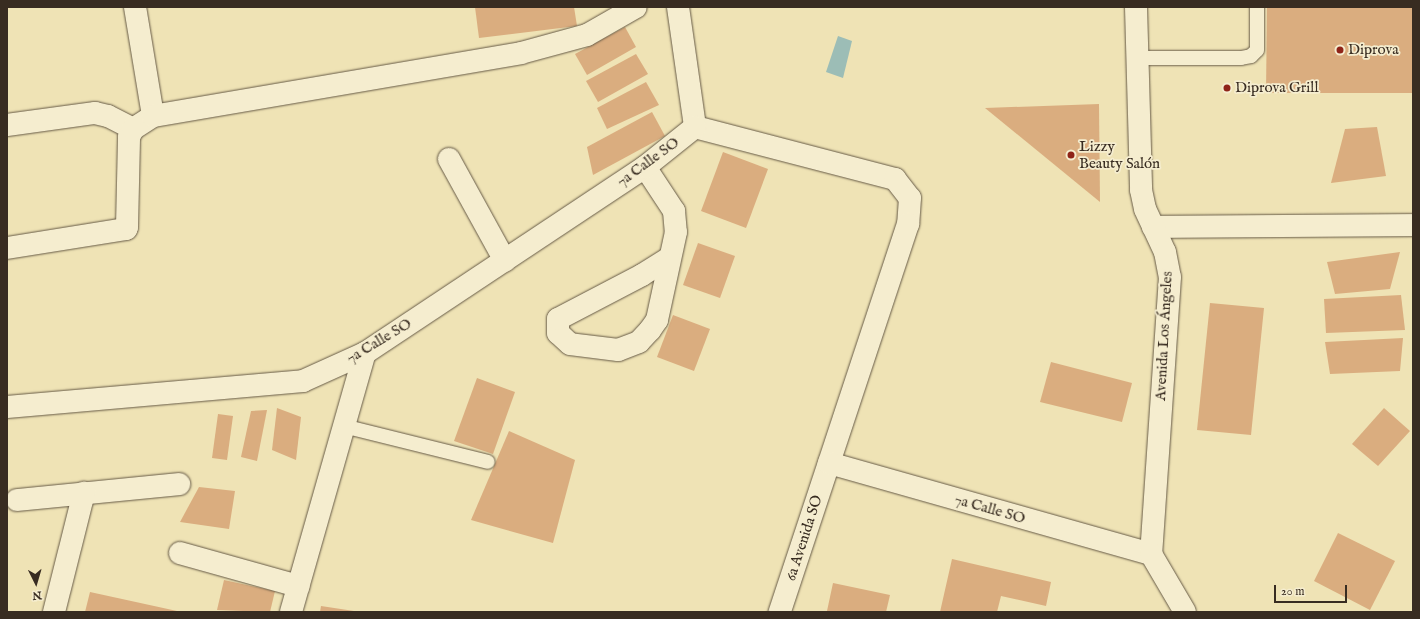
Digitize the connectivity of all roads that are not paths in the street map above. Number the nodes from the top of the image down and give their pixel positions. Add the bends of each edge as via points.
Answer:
1 (135, 7) edge
2 (636, 7) edge
3 (678, 7) edge
4 (1136, 7) edge
5 (1257, 7) edge
6 (1137, 58) junction
7 (153, 116) junction
8 (7, 125) edge
9 (696, 127) junction
10 (133, 129) junction
11 (449, 158) dead end
12 (645, 167) junction
13 (1413, 225) edge
14 (1153, 227) junction
15 (7, 248) edge
16 (670, 258) junction
17 (505, 260) junction
18 (365, 353) junction
19 (7, 407) edge
20 (343, 426) junction
21 (488, 462) dead end
22 (829, 463) junction
23 (179, 484) dead end
24 (84, 493) junction
25 (17, 500) dead end
26 (180, 553) dead end
27 (1151, 554) junction
28 (298, 586) junction
29 (54, 612) edge
30 (291, 612) edge
31 (780, 612) edge
32 (1185, 612) edge

1 - 7 street
2 - 7 street via 587,35 521,53
3 - 9 street
4 - 6 street, Avenida Los Ángeles
5 - 6 lane via 1257,50 1251,56
6 - 14 street, Avenida Los Ángeles via 1141,190 1145,209
7 - 10 street
8 - 10 street via 95,113 108,116
9 - 12 street, 7a Calle SO
9 - 22 street, 6a Avenida SO via 894,179 910,198 908,224
10 - 15 street via 129,137 126,229
11 - 17 street
12 - 16 street via 674,211 676,232
12 - 17 street, 7a Calle SO
13 - 14 street
14 - 27 street, Avenida Los Ángeles via 1165,252 1170,277
16 - 16 street via 657,320 639,342 618,350 570,344 558,333 558,319
17 - 18 street, 7a Calle SO
18 - 19 street, 7a Calle SO via 303,381
18 - 20 street
20 - 21 lane
20 - 28 street
22 - 27 street, 7a Calle SO
22 - 31 street, 6a Avenida SO
23 - 24 street
24 - 25 street
24 - 29 street
26 - 28 street
27 - 32 street
28 - 30 street

